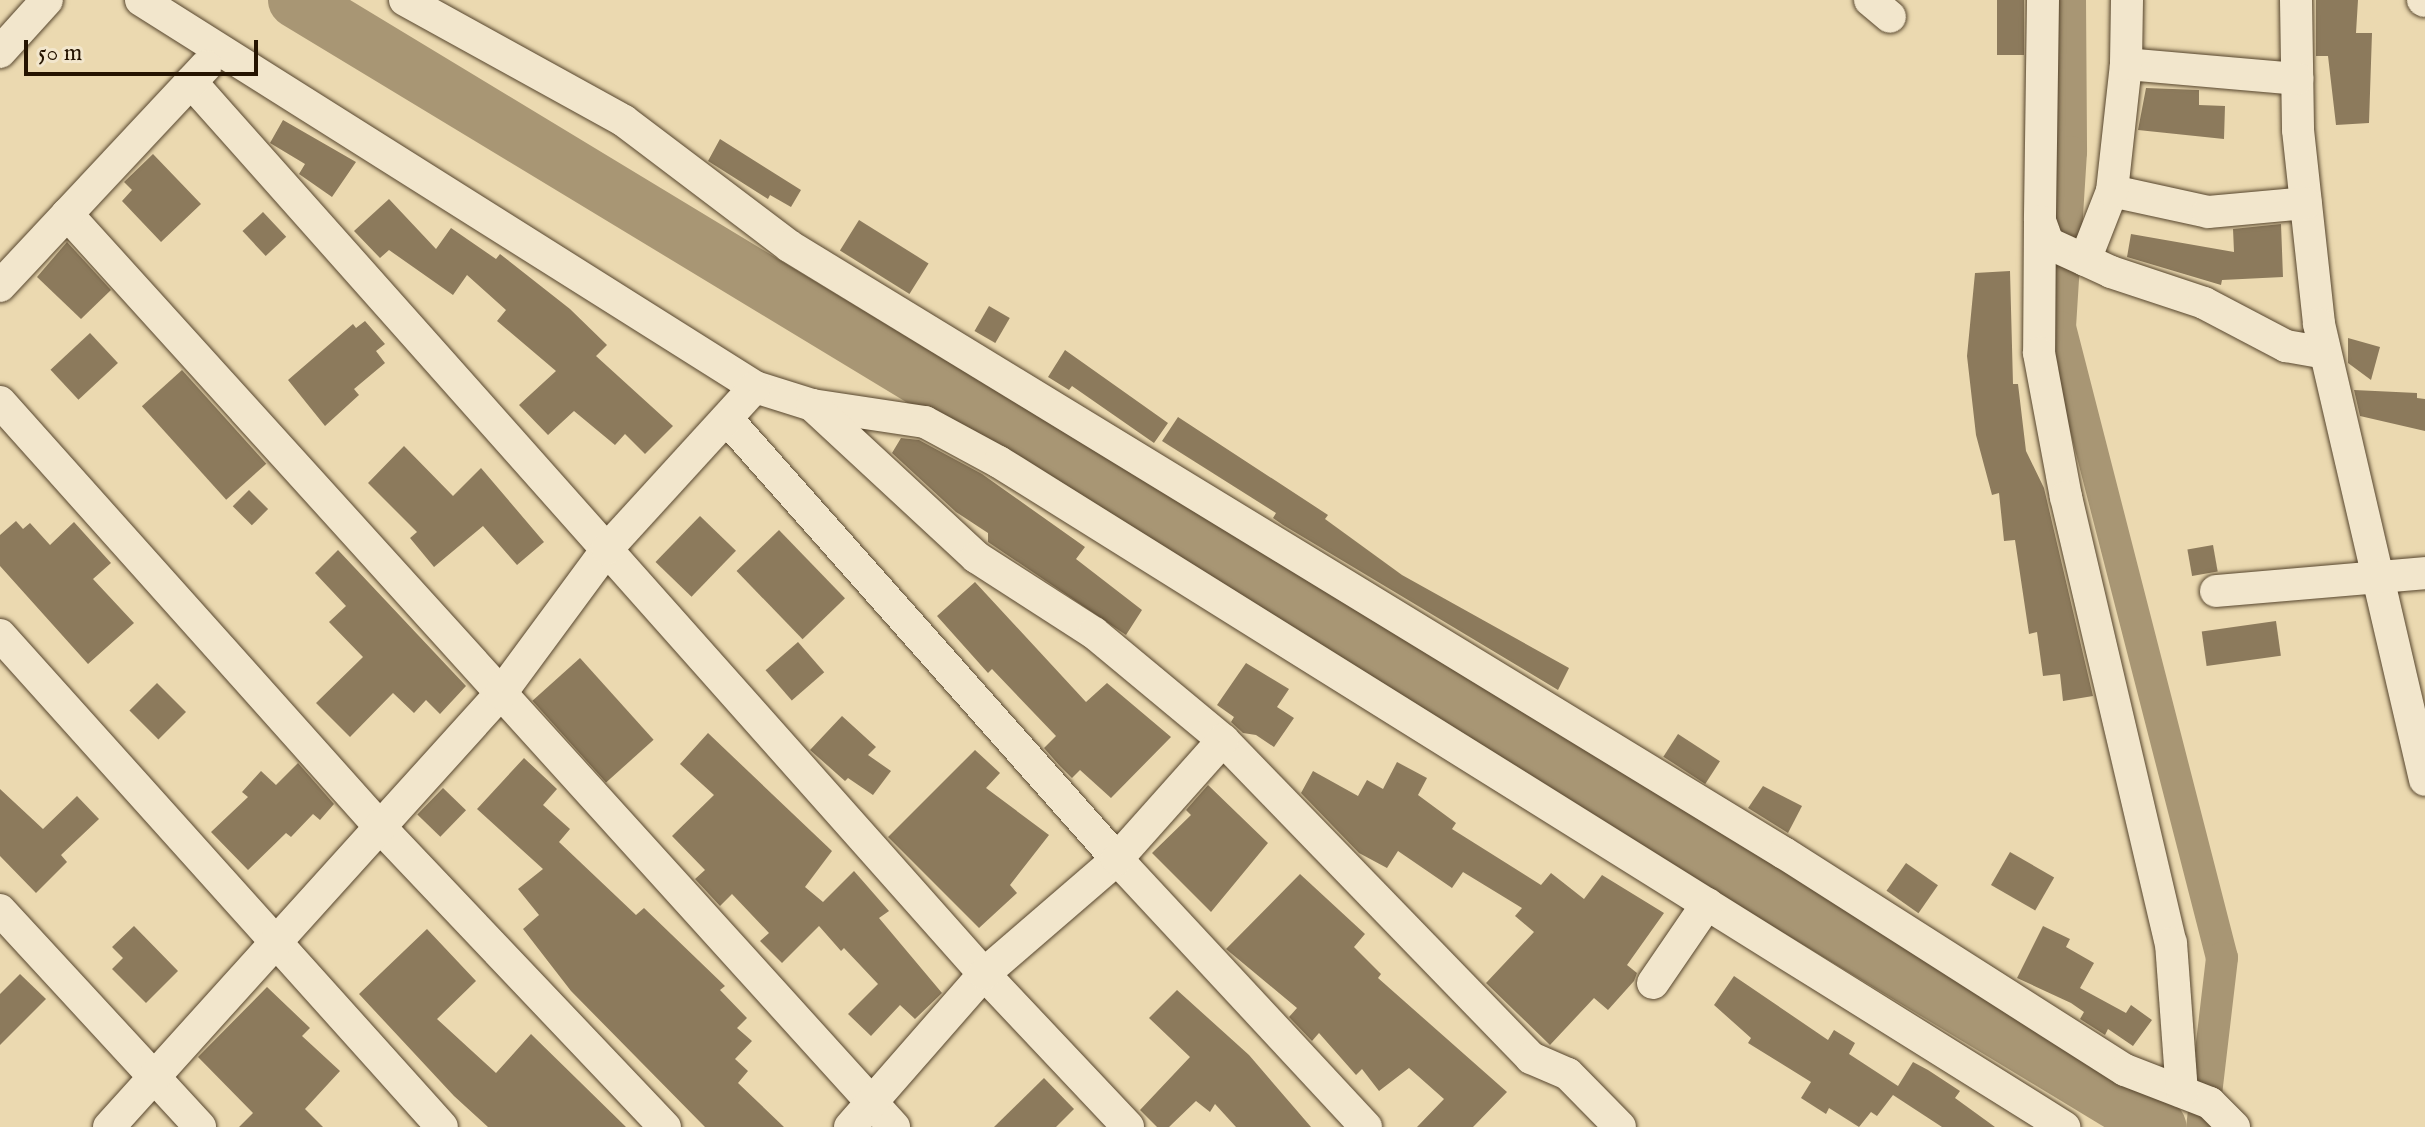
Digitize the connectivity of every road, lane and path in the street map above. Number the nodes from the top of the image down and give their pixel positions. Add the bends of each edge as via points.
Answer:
1 (47, 0) edge
2 (141, 0) edge
3 (405, 0) edge
4 (2043, 0) edge
5 (2127, 0) edge
6 (2296, 0) edge
7 (221, 50) junction
8 (0, 52) edge
9 (2126, 64) junction
10 (2297, 79) junction
11 (191, 82) junction
12 (2112, 191) junction
13 (2306, 203) junction
14 (67, 214) junction
15 (2061, 245) junction
16 (0, 286) edge
17 (2324, 353) junction
18 (755, 387) junction
19 (0, 402) edge
20 (812, 405) junction
21 (727, 419) junction
22 (607, 549) junction
23 (2425, 573) edge
24 (2379, 576) junction
25 (2216, 591) dead end
26 (0, 635) edge
27 (501, 693) junction
28 (2416, 698) edge
29 (1223, 740) junction
30 (2425, 780) edge
31 (380, 827) junction
32 (1117, 859) junction
33 (1707, 904) junction
34 (0, 910) edge
35 (276, 942) junction
36 (984, 974) junction
37 (1653, 983) dead end
38 (154, 1077) junction
39 (2196, 1098) junction
40 (871, 1102) junction
41 (109, 1127) edge
42 (200, 1127) edge
43 (442, 1127) edge
44 (665, 1127) edge
45 (850, 1127) edge
46 (894, 1127) edge
47 (1128, 1127) edge
48 (1366, 1127) edge
49 (1620, 1127) edge
50 (2064, 1127) edge
51 (2234, 1127) edge

1 - 8 street
2 - 7 street
3 - 39 street via 624,121 789,246 1784,853 2125,1070
4 - 15 street
5 - 9 street
6 - 10 street
7 - 11 street
7 - 18 street
9 - 10 street
9 - 12 street
10 - 13 street
11 - 14 street
11 - 22 street
12 - 13 street via 2208,212
12 - 15 street
13 - 17 street
14 - 16 street
14 - 27 street
15 - 17 street via 2204,303 2286,346
15 - 39 street via 2039,353 2066,497 2171,943
17 - 24 street
18 - 20 street
18 - 21 street
19 - 31 street
20 - 29 street via 976,557 1094,633
20 - 33 street via 925,422 999,462
21 - 22 street
21 - 32 street
22 - 27 street
22 - 36 street
23 - 24 street
24 - 25 street
24 - 28 street
26 - 35 street
27 - 31 street
27 - 40 street
28 - 30 street
29 - 32 street
29 - 49 street via 1531,1058 1568,1074
31 - 35 street
31 - 44 street
32 - 36 street
32 - 48 street
33 - 37 street
33 - 50 street
34 - 38 street
35 - 38 street
35 - 43 street
36 - 40 street
36 - 47 street
38 - 41 street
38 - 42 street
39 - 51 street
40 - 45 street
40 - 46 street

